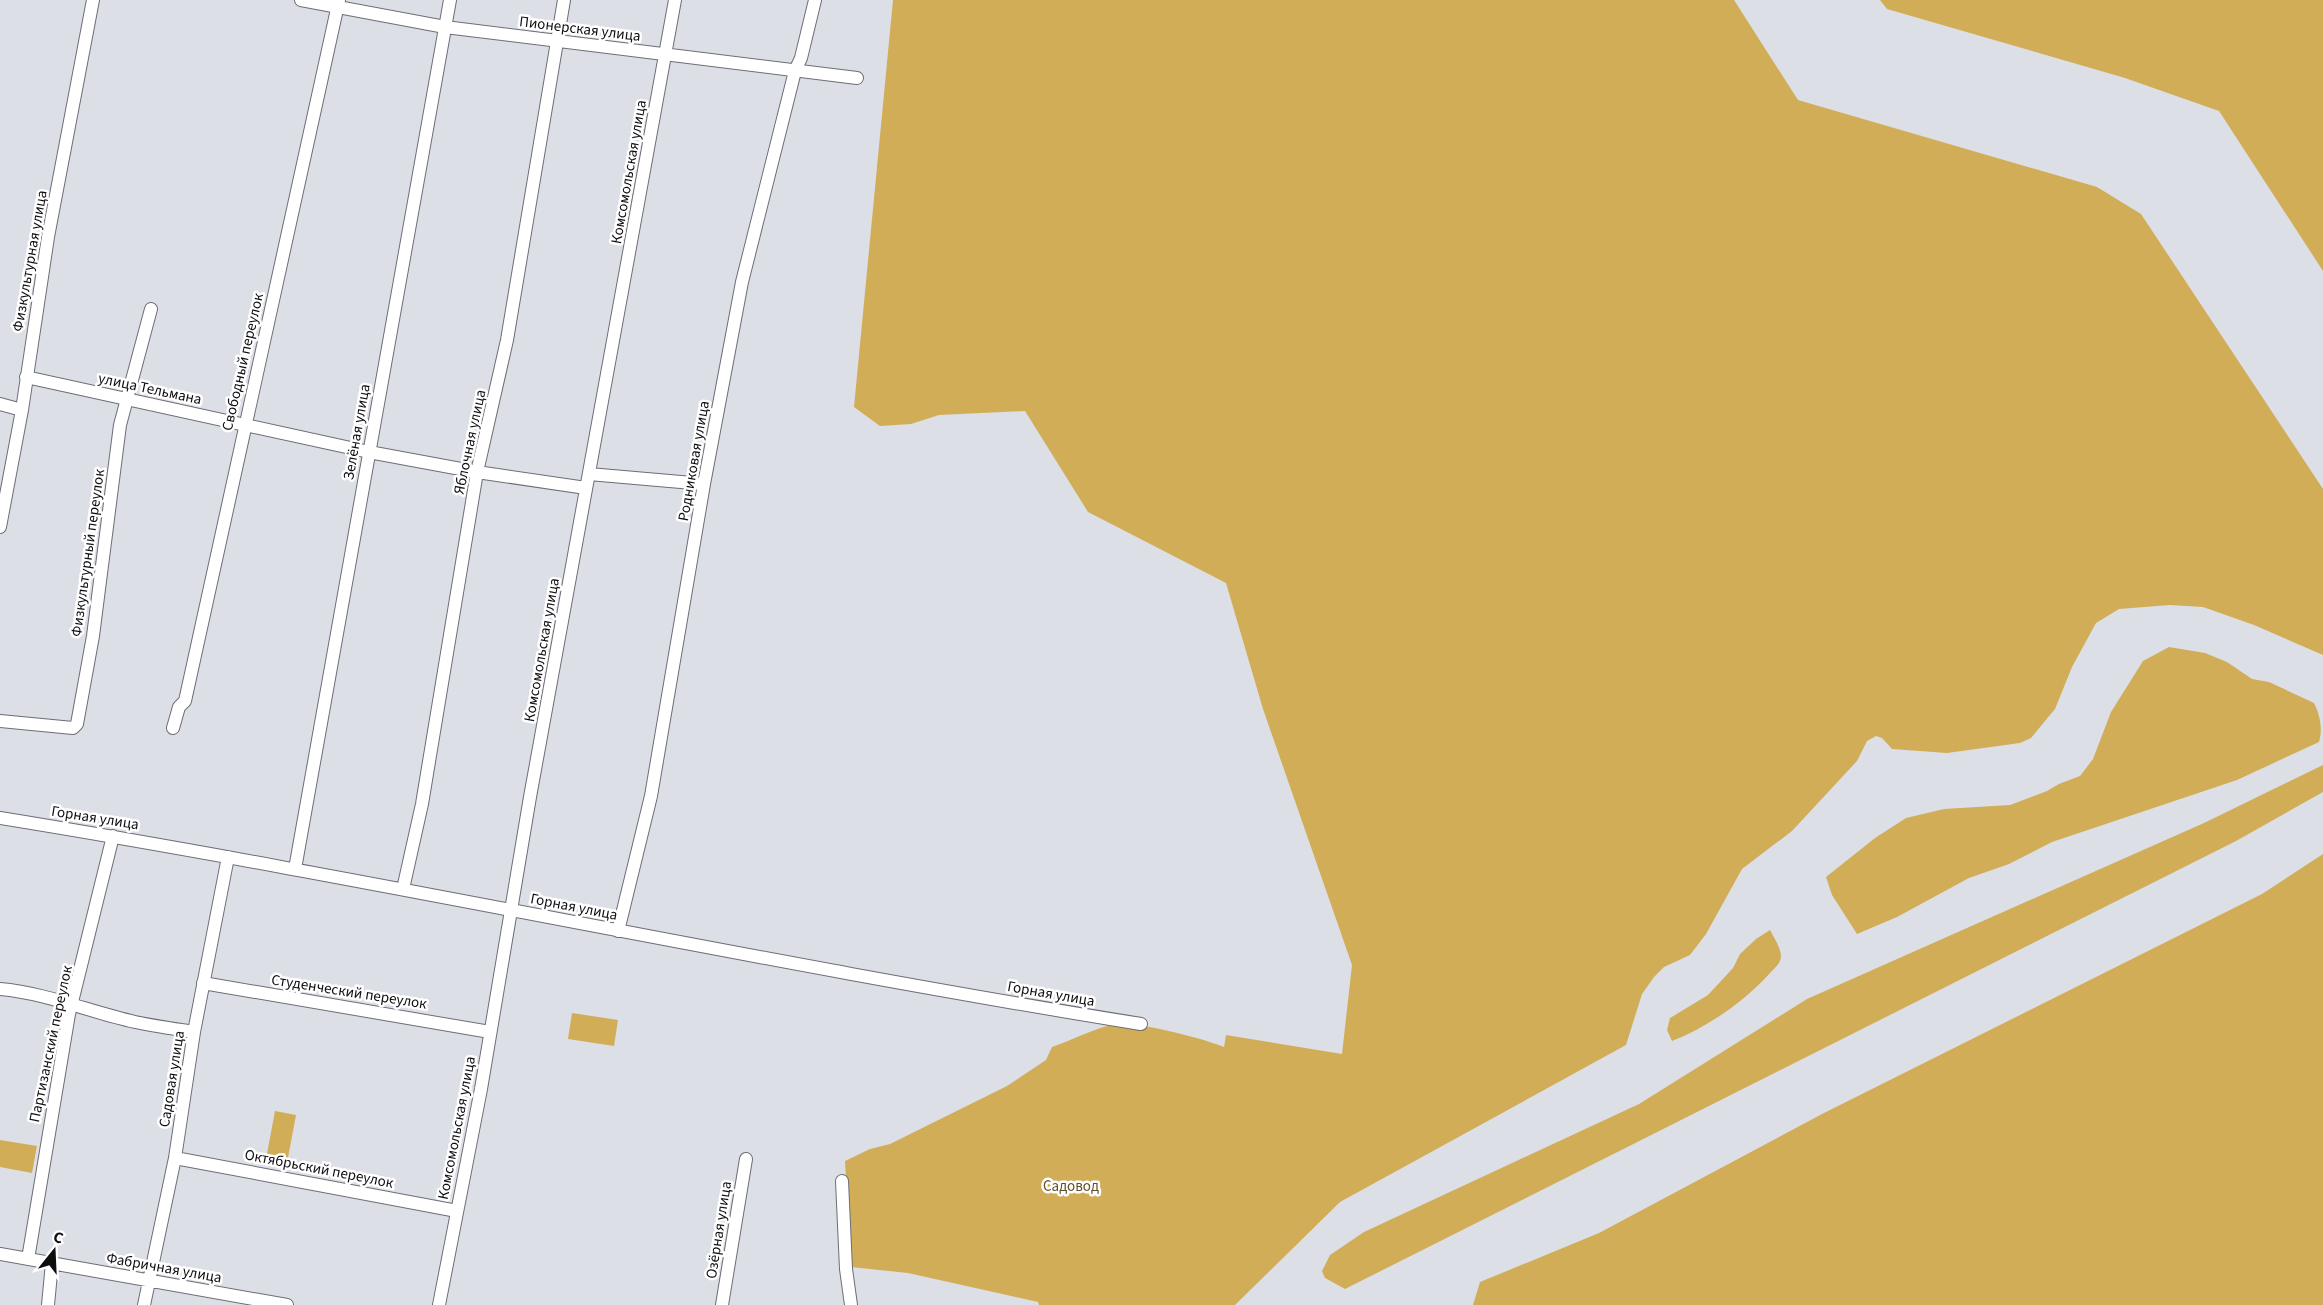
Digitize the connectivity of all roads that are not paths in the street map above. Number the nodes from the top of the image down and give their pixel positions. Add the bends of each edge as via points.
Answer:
1 (93, 0) edge
2 (301, 0) edge
3 (450, 0) edge
4 (564, 0) edge
5 (675, 0) edge
6 (814, 0) edge
7 (338, 3) edge
8 (445, 27) junction
9 (556, 42) junction
10 (666, 55) junction
11 (795, 71) junction
12 (857, 78) dead end
13 (151, 309) dead end
14 (26, 377) junction
15 (126, 399) junction
16 (0, 404) edge
17 (22, 410) junction
18 (244, 425) junction
19 (369, 452) junction
20 (477, 472) junction
21 (589, 474) junction
22 (704, 484) junction
23 (586, 488) junction
24 (0, 527) edge
25 (0, 721) edge
26 (173, 728) dead end
27 (0, 818) edge
28 (113, 836) junction
29 (228, 857) junction
30 (295, 869) junction
31 (403, 889) junction
32 (511, 910) junction
33 (618, 931) junction
34 (203, 983) junction
35 (0, 989) edge
36 (72, 1005) junction
37 (1142, 1024) dead end
38 (194, 1032) junction
39 (490, 1032) junction
40 (175, 1158) junction
41 (746, 1159) dead end
42 (843, 1181) dead end
43 (457, 1211) junction
44 (0, 1254) edge
45 (28, 1259) junction
46 (52, 1263) junction
47 (148, 1280) junction
48 (48, 1305) edge
49 (144, 1305) edge
50 (287, 1305) edge
51 (439, 1305) edge
52 (722, 1305) edge
53 (851, 1305) edge

1 - 14 street, Физкультурная улица
2 - 7 street, Пионерская улица
3 - 8 street, Зелёная улица
4 - 9 street, Яблочная улица
5 - 10 street, Комсомольская улица
6 - 11 street, Родниковая улица
7 - 8 street, Пионерская улица
7 - 18 street, Свободный переулок
8 - 9 street, Пионерская улица
8 - 19 street, Зелёная улица
9 - 10 street, Пионерская улица
9 - 20 street, Яблочная улица via 507,340
10 - 11 street, Пионерская улица
10 - 21 street, Комсомольская улица
11 - 12 street, Пионерская улица
11 - 22 street, Родниковая улица via 742,282
13 - 15 street, Физкультурный переулок
14 - 15 street, улица Тельмана
14 - 17 street, Физкультурная улица
15 - 18 street, улица Тельмана
15 - 25 street, Физкультурный переулок via 77,724 73,728
16 - 17 street
17 - 24 street, Физкультурная улица
18 - 19 street, улица Тельмана
18 - 26 street, Свободный переулок via 185,701 178,707
19 - 20 street, улица Тельмана
19 - 30 street, Зелёная улица
20 - 23 street, улица Тельмана
20 - 31 street, Яблочная улица via 422,804
21 - 22 street
21 - 23 street, Комсомольская улица
22 - 33 street, Родниковая улица via 651,796
23 - 32 street, Комсомольская улица
27 - 28 street, Горная улица
28 - 29 street, Горная улица
28 - 36 street, Партизанский переулок
29 - 30 street, Горная улица
29 - 34 street, Садовая улица
30 - 31 street, Горная улица
31 - 32 street, Горная улица
32 - 33 street, Горная улица
32 - 39 street, Комсомольская улица
33 - 37 street, Горная улица
34 - 38 street, Садовая улица
34 - 39 street, Студенческий переулок
35 - 36 street
36 - 38 street
36 - 45 street, Партизанский переулок
38 - 40 street, Садовая улица
39 - 43 street, Комсомольская улица
40 - 43 street, Октябрьский переулок
40 - 47 street, Садовая улица
41 - 52 street, Озёрная улица
42 - 53 street
43 - 51 street, Комсомольская улица
44 - 45 street, Фабричная улица
45 - 46 street, Фабричная улица
46 - 47 street, Фабричная улица
46 - 48 street
47 - 49 street, Садовая улица
47 - 50 street, Фабричная улица

